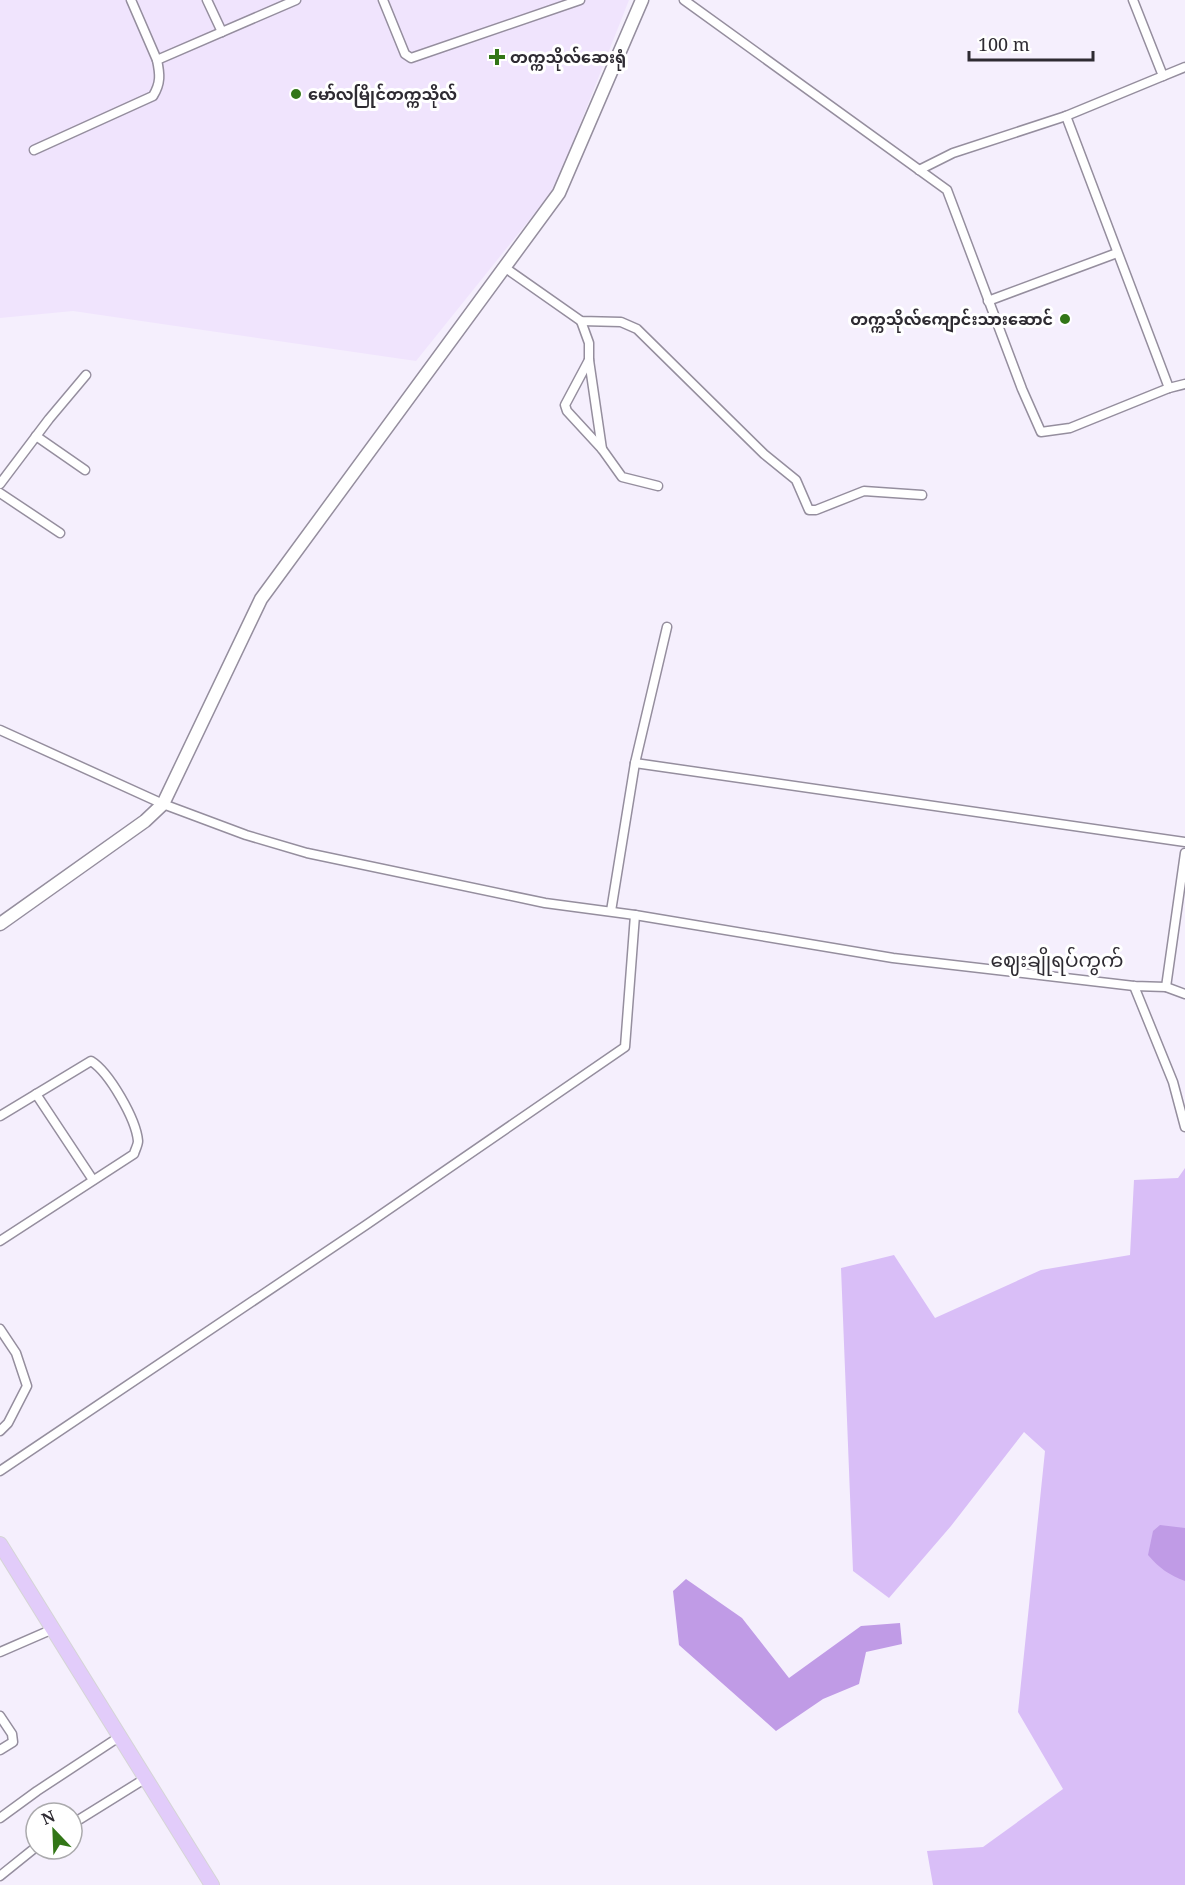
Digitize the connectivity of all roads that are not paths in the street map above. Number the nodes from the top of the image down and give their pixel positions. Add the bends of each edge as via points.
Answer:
1 (131, 0) edge
2 (207, 0) edge
3 (296, 0) edge
4 (383, 0) edge
5 (580, 0) edge
6 (642, 0) edge
7 (684, 0) edge
8 (1133, 0) edge
9 (222, 32) junction
10 (158, 60) junction
11 (1185, 67) edge
12 (1163, 76) junction
13 (1066, 116) junction
14 (34, 150) dead end
15 (919, 170) junction
16 (1117, 253) junction
17 (504, 267) junction
18 (988, 301) junction
19 (581, 321) junction
20 (589, 360) junction
21 (86, 375) dead end
22 (1185, 384) edge
23 (1168, 387) junction
24 (36, 436) junction
25 (602, 449) junction
26 (86, 470) dead end
27 (0, 484) edge
28 (658, 486) dead end
29 (0, 492) edge
30 (922, 495) dead end
31 (60, 533) dead end
32 (667, 627) dead end
33 (0, 730) edge
34 (635, 763) junction
35 (163, 804) junction
36 (1185, 842) edge
37 (1185, 853) edge
38 (611, 911) junction
39 (635, 915) junction
40 (0, 924) edge
41 (1134, 986) junction
42 (1166, 987) junction
43 (1185, 994) edge
44 (36, 1094) junction
45 (0, 1116) edge
46 (1185, 1127) edge
47 (93, 1180) junction
48 (0, 1240) edge
49 (0, 1329) edge
50 (0, 1431) edge
51 (0, 1471) edge
52 (0, 1544) edge
53 (52, 1629) junction
54 (0, 1653) edge
55 (0, 1716) edge
56 (119, 1737) junction
57 (0, 1750) edge
58 (146, 1779) junction
59 (84, 1817) edge
60 (0, 1818) edge
61 (24, 1856) edge
62 (0, 1876) edge
63 (212, 1885) edge

1 - 10 street
2 - 9 street
3 - 9 street
4 - 5 street via 405,54 411,57
6 - 17 main road via 559,193
7 - 15 street
8 - 12 street
9 - 10 street
10 - 14 street via 159,84 153,96
11 - 12 street
12 - 13 street
13 - 15 street via 953,153
13 - 16 street
15 - 18 street via 947,190
16 - 18 street
16 - 23 street
17 - 19 street
17 - 35 main road via 261,599
18 - 23 street via 1041,432 1070,428
19 - 20 street via 589,344
19 - 30 street via 621,322 637,329 796,480 809,510 864,491
20 - 25 street
20 - 25 street via 565,408
21 - 24 street
22 - 23 street
24 - 26 street
24 - 27 street
25 - 28 street via 622,477
29 - 31 street
32 - 34 street
33 - 35 street
34 - 36 street
34 - 38 street
35 - 38 street via 307,853 545,903
35 - 40 main road via 145,821
37 - 42 street
38 - 39 street
39 - 41 street via 893,958
39 - 51 street via 625,1047
41 - 42 street
41 - 46 street via 1173,1082
42 - 43 street
44 - 45 street
44 - 47 street
44 - 47 street via 91,1061 102,1068 126,1106 138,1142 134,1154
47 - 48 street
49 - 50 street via 16,1353 27,1386
52 - 53 highway
53 - 54 street
53 - 56 highway
55 - 57 street via 13,1742
56 - 58 highway
56 - 60 street
58 - 59 street
58 - 63 highway
61 - 62 street

